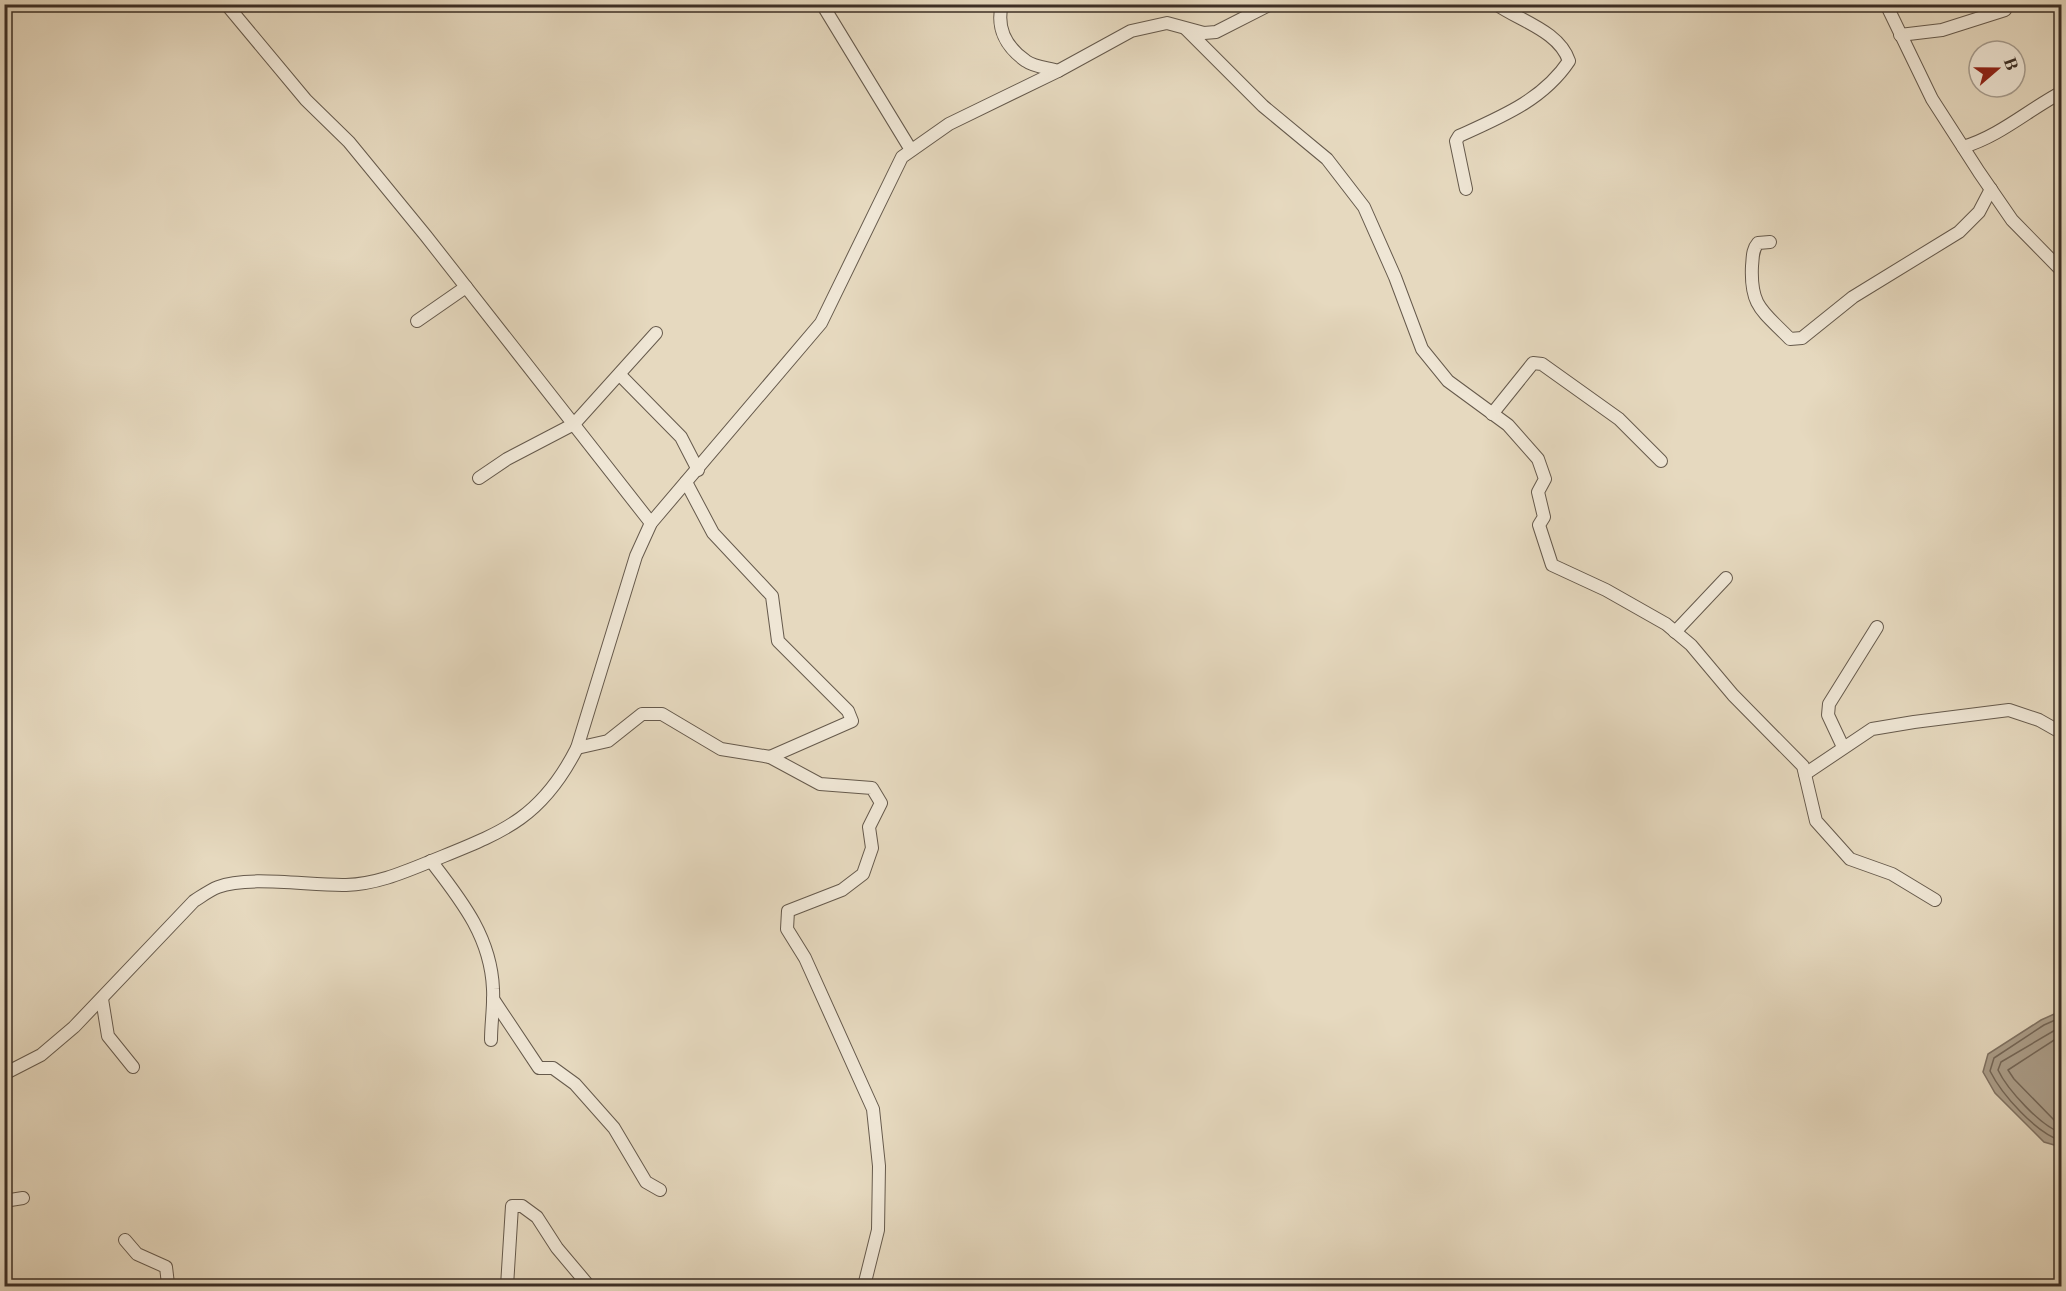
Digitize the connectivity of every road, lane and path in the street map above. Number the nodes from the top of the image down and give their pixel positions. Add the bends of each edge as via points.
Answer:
1 (226, 4) edge
2 (822, 4) edge
3 (1002, 4) edge
4 (1271, 4) edge
5 (1496, 4) edge
6 (1886, 4) edge
7 (2005, 10) dead end
8 (1185, 28) junction
9 (1900, 35) junction
10 (1058, 71) junction
11 (2061, 92) edge
12 (1963, 147) junction
13 (911, 150) junction
14 (1466, 189) dead end
15 (1991, 189) junction
16 (1770, 242) dead end
17 (2061, 271) edge
18 (466, 287) junction
19 (417, 321) dead end
20 (656, 333) dead end
21 (620, 375) junction
22 (1492, 414) junction
23 (574, 424) junction
24 (1661, 461) dead end
25 (698, 470) junction
26 (479, 478) dead end
27 (686, 482) junction
28 (651, 523) junction
29 (1726, 578) dead end
30 (1877, 627) dead end
31 (1676, 632) junction
32 (2061, 733) edge
33 (1843, 747) junction
34 (577, 748) junction
35 (770, 757) junction
36 (1805, 774) junction
37 (431, 861) junction
38 (1935, 900) dead end
39 (102, 999) junction
40 (493, 999) junction
41 (490, 1040) dead end
42 (133, 1066) dead end
43 (4, 1074) edge
44 (660, 1190) dead end
45 (23, 1198) dead end
46 (4, 1201) edge
47 (125, 1240) dead end
48 (168, 1284) dead end
49 (507, 1287) edge
50 (589, 1287) edge
51 (864, 1287) edge

1 - 18 street via 306,100 349,142
2 - 13 street
3 - 10 street via 998,20 1001,34 1027,62
4 - 8 street via 1216,32
5 - 14 street via 1512,16 1533,23 1566,50 1569,61 1548,88 1509,113 1459,136 1456,141
6 - 9 street
7 - 9 street via 1942,30
8 - 10 street via 1167,23 1131,31
8 - 22 street via 1263,106 1327,159 1364,207 1422,349 1448,381
9 - 12 street via 1932,99
10 - 13 street via 949,124
11 - 12 street via 1995,135
12 - 15 street
13 - 25 street via 902,157 821,323
15 - 16 street via 1979,212 1959,232 1853,297 1795,340 1755,304 1751,288 1753,249 1758,243
15 - 17 street via 2012,220
18 - 19 street
18 - 23 street
20 - 21 street
21 - 23 street
21 - 25 street via 681,437
22 - 24 street via 1533,363 1542,364 1619,419
22 - 31 street via 1508,425 1538,459 1545,479 1538,492 1544,517 1539,525 1552,565 1606,590
23 - 26 street
23 - 28 street
25 - 27 street
27 - 28 street
27 - 35 street via 713,532 772,596 778,641 848,711 852,721
28 - 34 street via 636,556
29 - 31 street
30 - 33 street via 1828,704 1828,715
31 - 36 street via 1803,766
32 - 33 street via 2009,710 1872,729
33 - 36 street
34 - 35 street via 608,741 642,714 662,714 721,749
34 - 37 street via 563,776 530,811 493,837
35 - 51 street via 820,784 872,788 880,803 869,827 872,848 863,874 842,890 788,911 787,928 805,958 873,1108 879,1166 878,1230
36 - 38 street via 1816,821 1850,859 1892,874
37 - 39 street via 396,877 348,885 243,883 219,887 194,901
37 - 40 street via 463,902 485,941
39 - 42 street via 108,1036
39 - 43 street via 41,1055
40 - 41 street
40 - 44 street via 539,1068 553,1068 575,1084 614,1128 646,1182
45 - 46 street
47 - 48 street via 137,1254 166,1267
49 - 50 street via 512,1206 522,1206 537,1217

